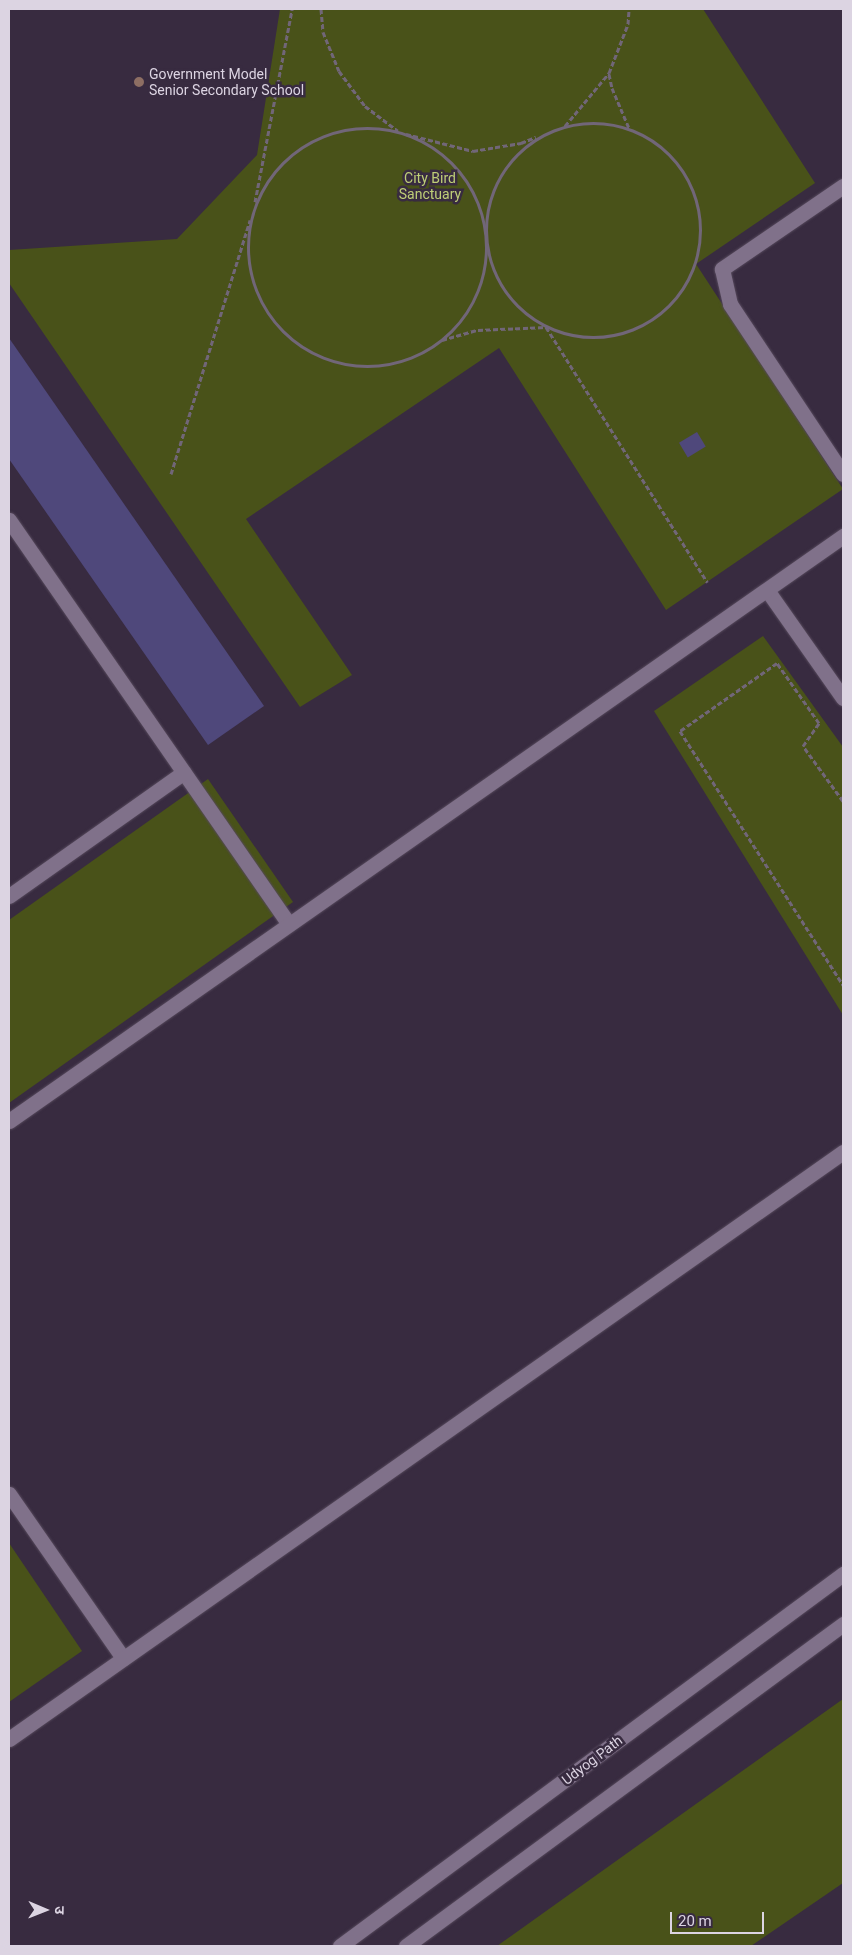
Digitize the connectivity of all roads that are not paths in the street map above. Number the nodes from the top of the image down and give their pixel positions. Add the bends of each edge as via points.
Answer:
1 (843, 186) edge
2 (843, 474) edge
3 (9, 520) edge
4 (843, 536) edge
5 (767, 590) junction
6 (843, 698) edge
7 (184, 772) junction
8 (9, 896) edge
9 (288, 923) junction
10 (9, 1120) edge
11 (843, 1152) edge
12 (9, 1494) edge
13 (843, 1574) edge
14 (843, 1624) edge
15 (123, 1658) junction
16 (9, 1738) edge
17 (340, 1946) edge
18 (406, 1946) edge

1 - 2 street via 722,269 730,304
3 - 7 street
4 - 5 street
5 - 6 street
5 - 9 street
7 - 8 street
7 - 9 street
9 - 10 street
11 - 15 street
12 - 15 street
13 - 17 street, Udyog Path
14 - 18 street
15 - 16 street

